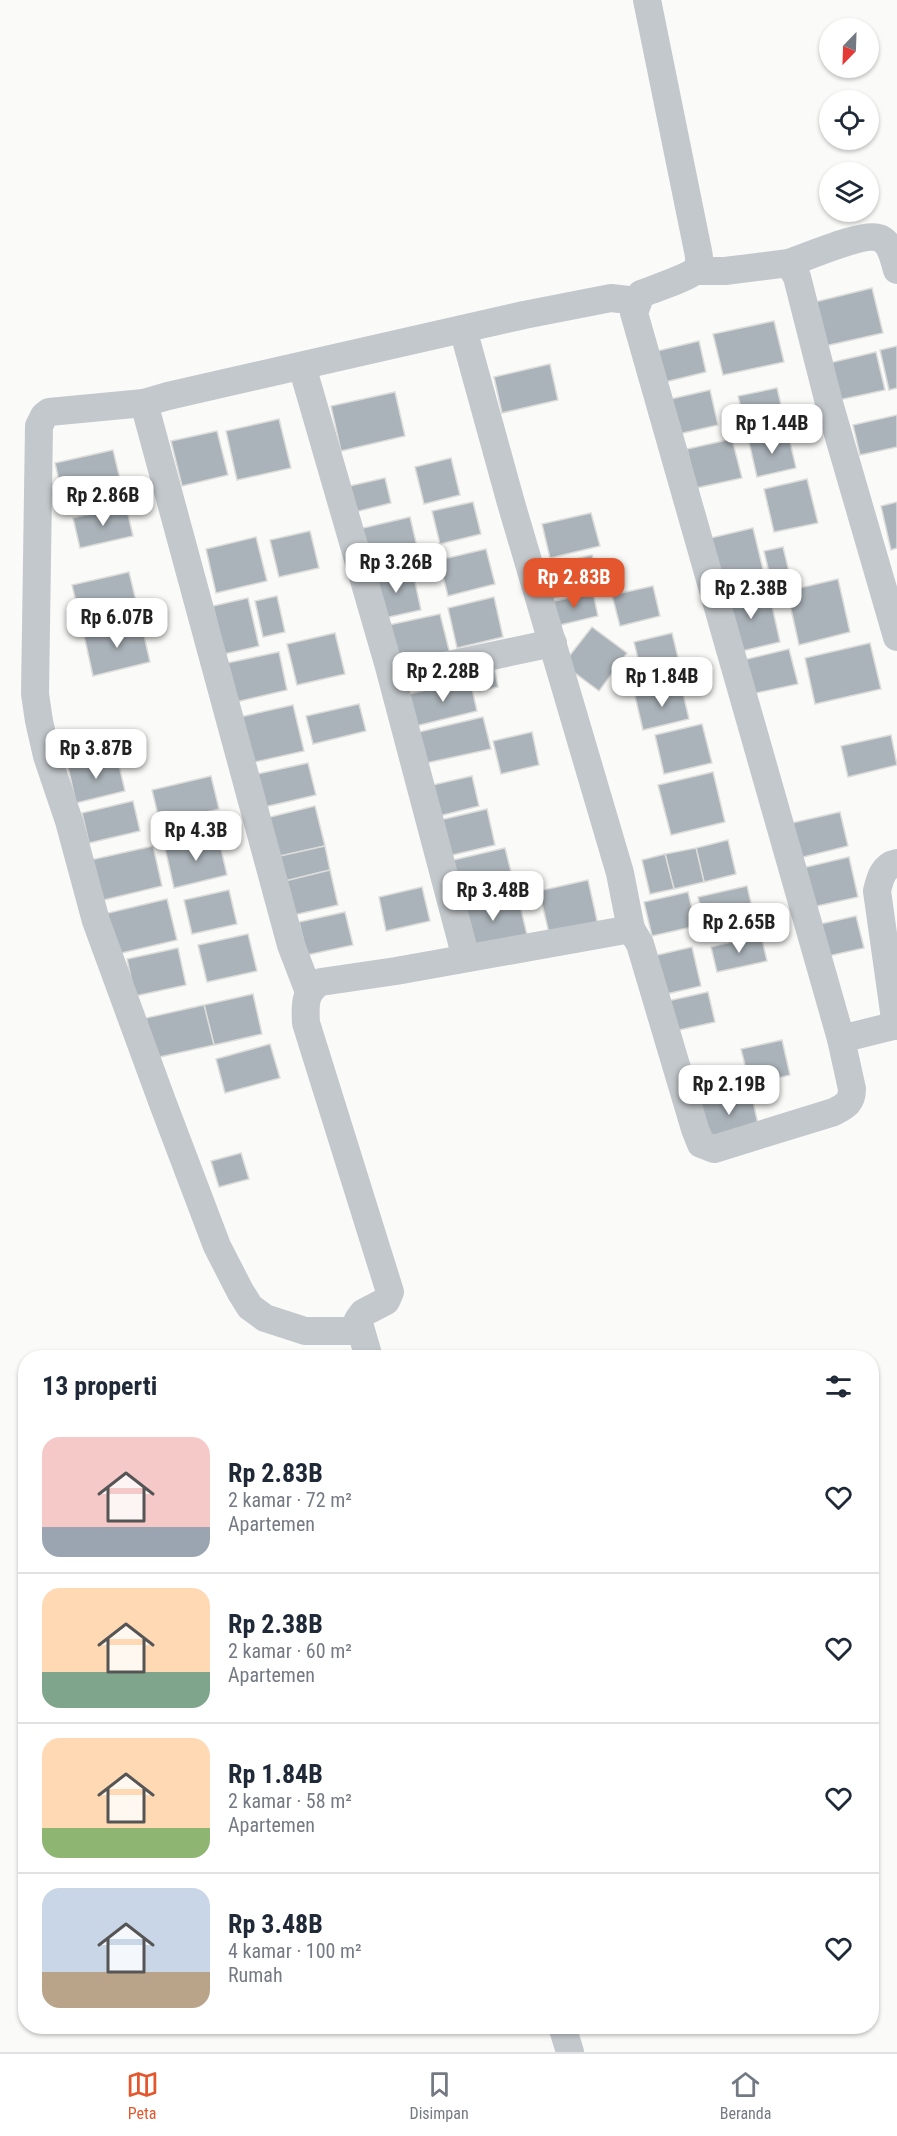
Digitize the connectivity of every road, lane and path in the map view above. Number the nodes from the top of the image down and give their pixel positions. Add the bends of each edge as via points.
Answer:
1 (647, 0) edge
2 (789, 263) junction
3 (897, 270) edge
4 (696, 271) junction
5 (637, 301) junction
6 (463, 329) junction
7 (302, 366) junction
8 (144, 403) junction
9 (897, 637) edge
10 (553, 643) junction
11 (392, 677) junction
12 (897, 863) edge
13 (631, 929) junction
14 (466, 958) junction
15 (309, 992) junction
16 (896, 1026) edge
17 (841, 1039) junction
18 (360, 1331) junction
19 (366, 1350) edge
20 (564, 2034) edge
21 (570, 2052) edge

1 - 4 street via 698,251
2 - 3 street via 861,238 879,237 890,249
2 - 4 street
2 - 9 street via 797,277
4 - 5 street via 641,294
5 - 6 street via 611,298
5 - 17 street via 634,313
6 - 7 street
6 - 10 street
7 - 8 street
7 - 11 street
8 - 15 street via 291,945
8 - 18 street via 50,412 39,426 35,694 47,756 96,921 217,1246 240,1291 250,1307 265,1318 306,1331
10 - 11 street
10 - 13 street via 620,873
11 - 14 street
12 - 16 street via 885,870 877,891
13 - 14 street
13 - 17 street via 640,944 695,1129 701,1144 708,1148 847,1105 852,1089
14 - 15 street via 321,982
15 - 18 street via 306,1023 390,1292 386,1301 363,1313 358,1324
16 - 17 street
18 - 19 street
20 - 21 street

